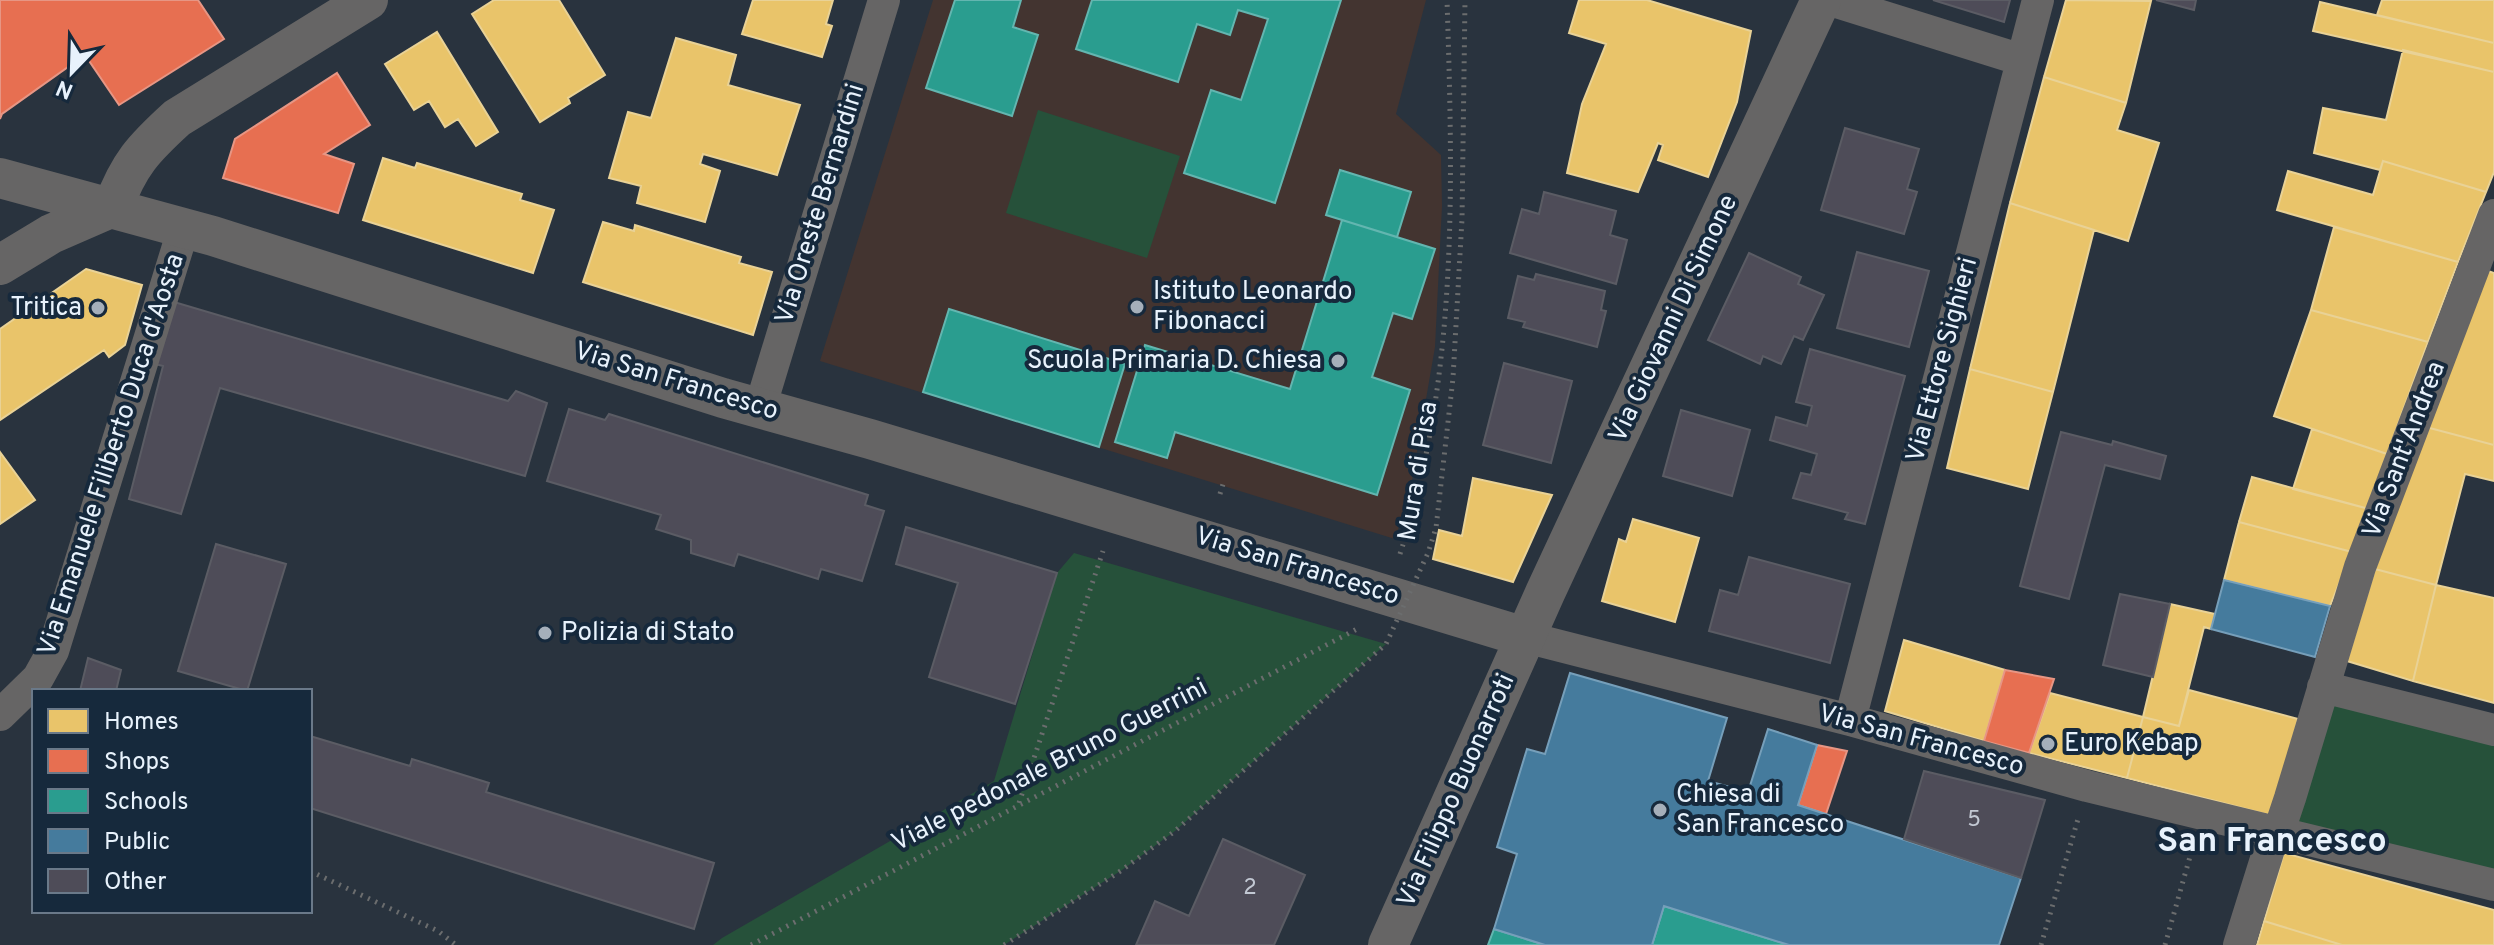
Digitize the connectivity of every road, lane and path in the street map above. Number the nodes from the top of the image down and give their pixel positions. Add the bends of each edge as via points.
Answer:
1 (368, 0) edge
2 (884, 0) edge
3 (1447, 0) edge
4 (1465, 0) edge
5 (1821, 0) edge
6 (1830, 0) edge
7 (2038, 0) edge
8 (2022, 60) junction
9 (0, 178) edge
10 (113, 207) junction
11 (2494, 215) edge
12 (184, 227) junction
13 (0, 265) edge
14 (760, 408) junction
15 (1223, 484) dead end
16 (1220, 494) dead end
17 (1104, 547) dead end
18 (1400, 554) dead end
19 (1368, 624) dead end
20 (1525, 637) junction
21 (2323, 687) junction
22 (0, 715) edge
23 (1850, 720) junction
24 (2494, 730) edge
25 (2087, 786) junction
26 (1018, 804) junction
27 (2202, 813) junction
28 (2279, 831) junction
29 (312, 872) edge
30 (2494, 885) edge
31 (456, 945) edge
32 (751, 945) edge
33 (1004, 945) edge
34 (1388, 945) edge
35 (2041, 945) edge
36 (2165, 945) edge
37 (2239, 945) edge

1 - 10 street via 177,118 129,168
2 - 14 street, Via Oreste Bernardini
3 - 18 path via 1452,145 1440,379 1420,491
4 - 33 path, Mura di Pisa, bridge via 1461,235 1453,378 1436,528 1386,644 1175,831
5 - 20 street, Via Giovanni Di Simone
6 - 8 street
7 - 8 street, Via Ettore Sighieri
8 - 23 street, Via Ettore Sighieri
9 - 10 street, Via San Francesco
10 - 12 street, Via San Francesco
10 - 13 street via 51,234
11 - 21 street, Via Sant'Andrea via 2360,567
12 - 14 street, Via San Francesco
12 - 22 street, Via Emanuele Filiberto Duca d'Aosta via 53,651 38,678
14 - 20 street, Via San Francesco
15 - 16 path
17 - 26 path
19 - 26 path, Viale pedonale Bruno Guerrini
20 - 23 street, Via San Francesco
20 - 34 street, Via Filippo Buonarroti
21 - 24 street
21 - 28 street, Via Sant'Andrea
23 - 25 street, Via San Francesco
25 - 27 street, Via San Francesco
25 - 35 path
26 - 32 path, Viale pedonale Bruno Guerrini
27 - 28 street, Via San Francesco
27 - 36 path
28 - 30 street, Via San Francesco
28 - 37 street, Via Sant'Andrea
29 - 31 path via 438,931

